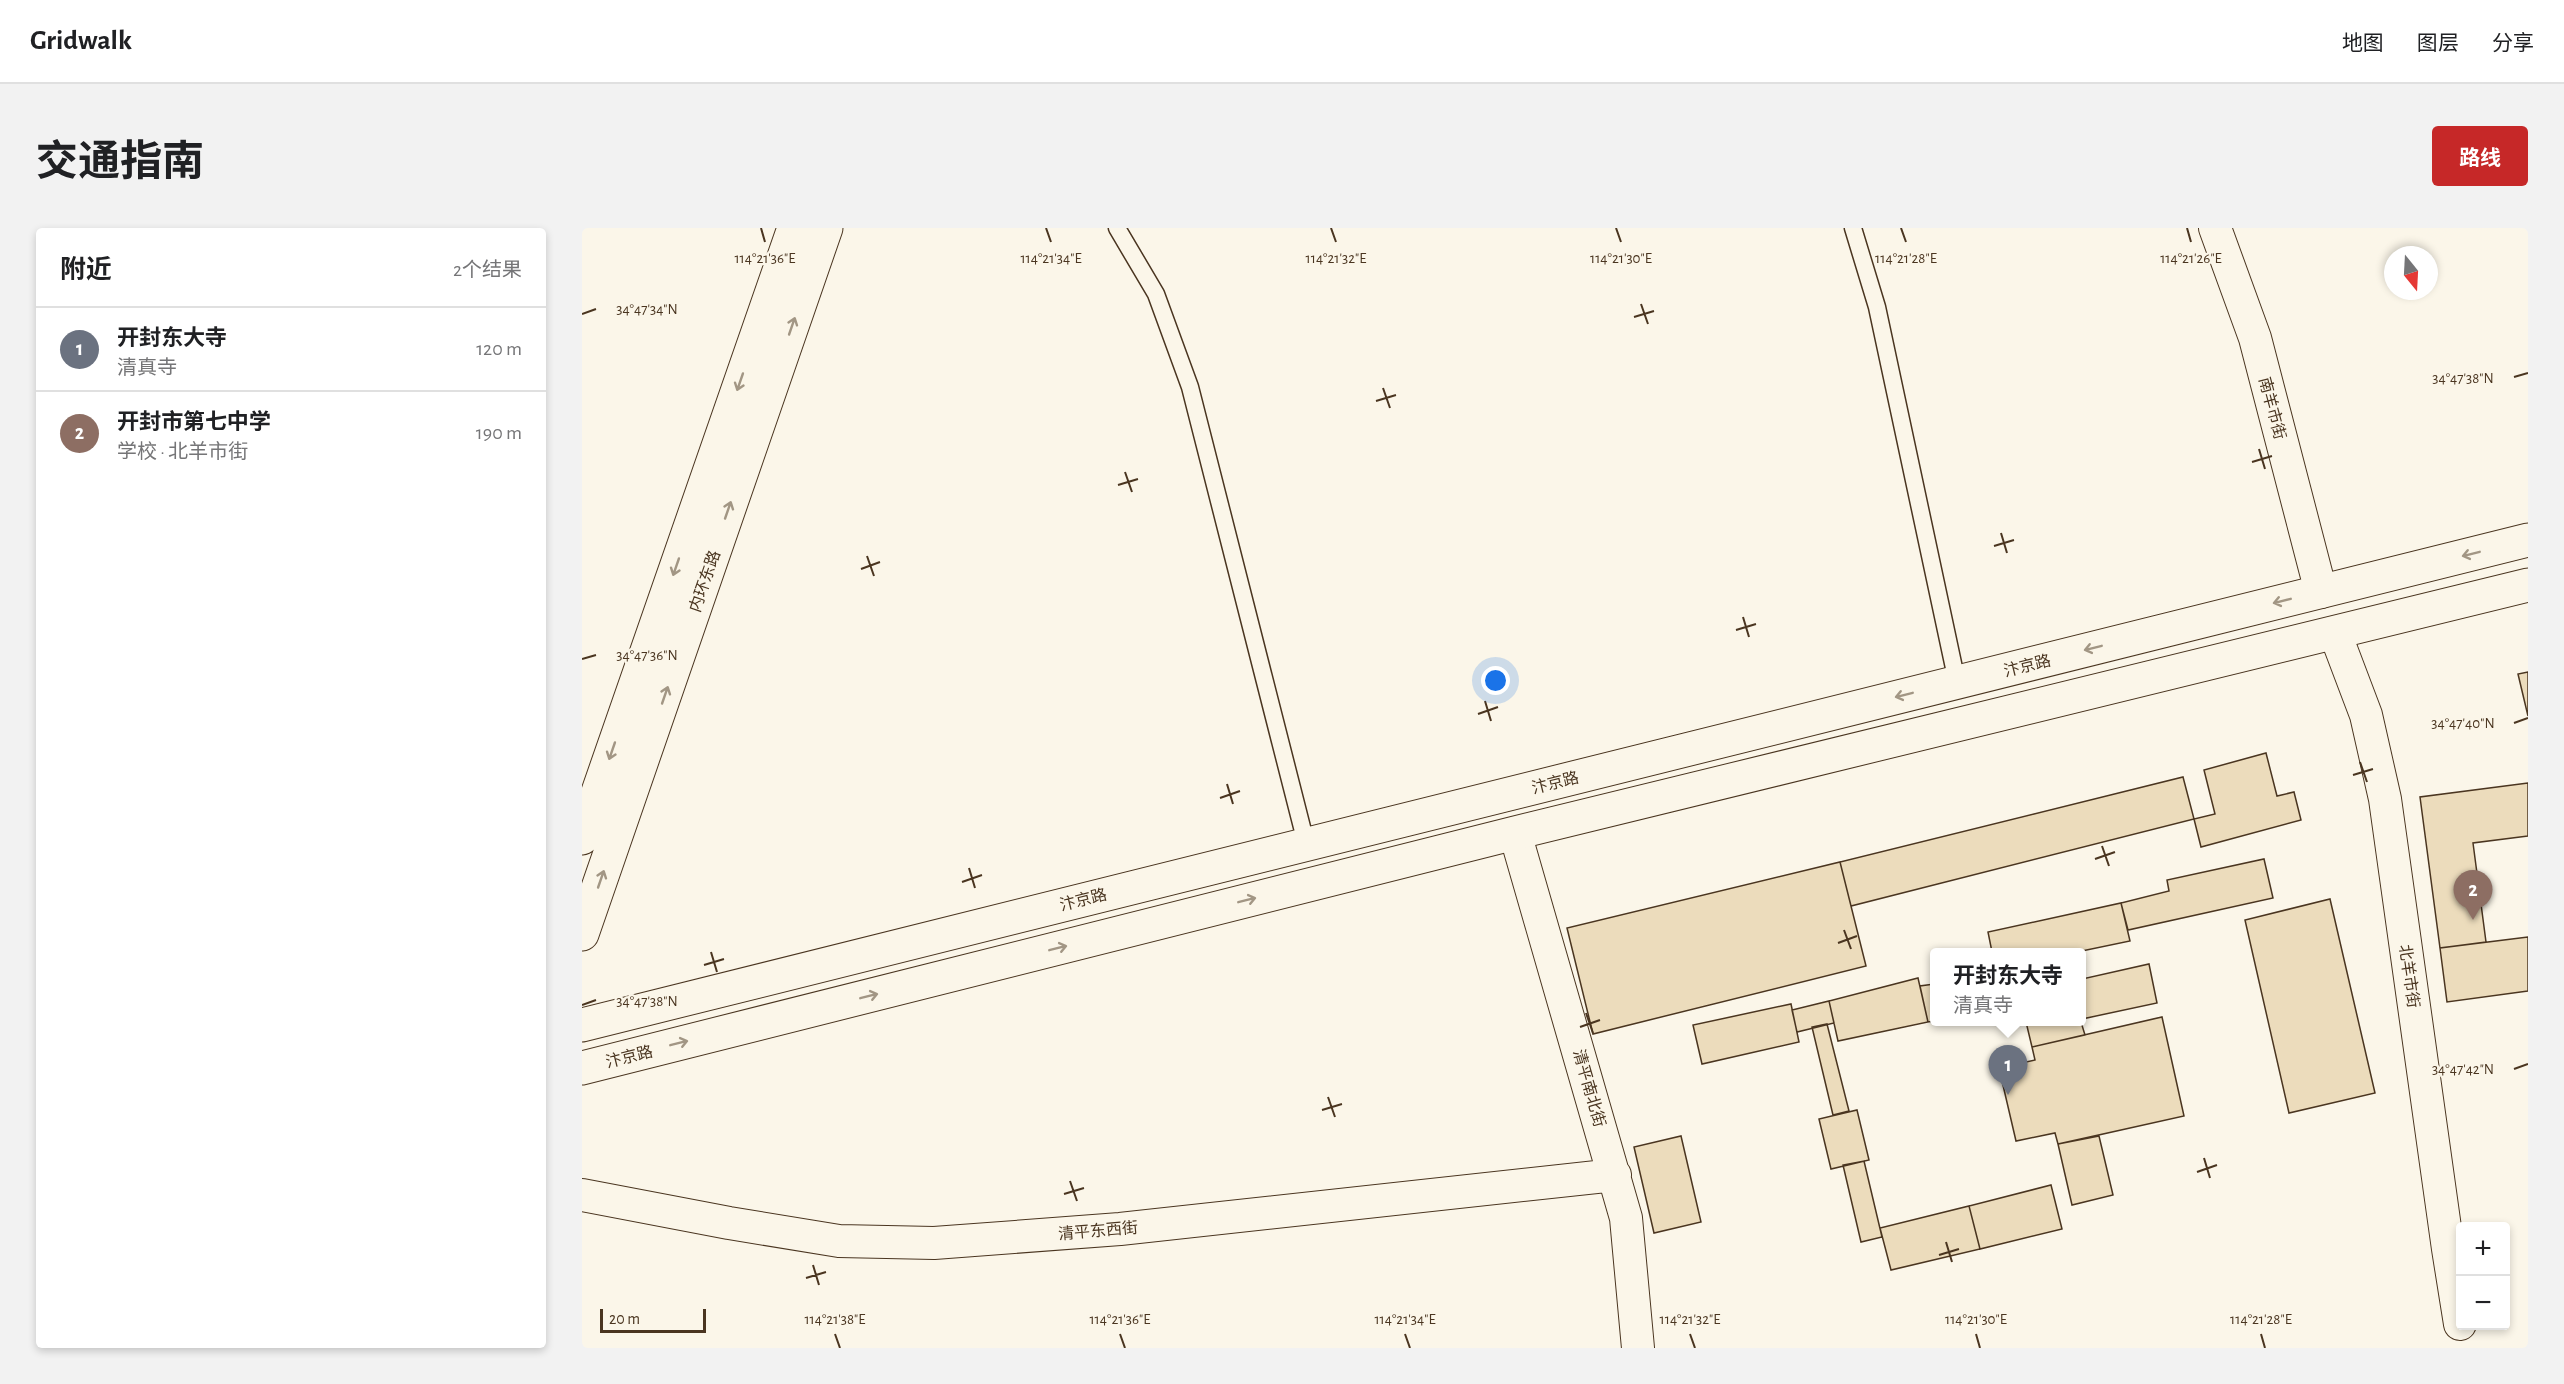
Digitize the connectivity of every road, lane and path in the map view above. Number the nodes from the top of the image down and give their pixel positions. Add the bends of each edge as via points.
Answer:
1 (794, 228) edge
2 (826, 228) edge
3 (1117, 228) edge
4 (1853, 228) edge
5 (2215, 228) edge
6 (2528, 540) edge
7 (2528, 585) edge
8 (2321, 592) junction
9 (2335, 633) junction
10 (1958, 682) junction
11 (1515, 832) junction
12 (582, 838) edge
13 (1306, 843) junction
14 (582, 934) edge
15 (582, 1025) edge
16 (582, 1068) edge
17 (1615, 1175) junction
18 (582, 1195) edge
19 (2456, 1296) edge
20 (2462, 1330) edge
21 (1638, 1348) edge
22 (2464, 1348) edge

1 -> 12 main road, 内环东路
14 -> 2 main road, 内环东路
3 - 13 lane via 1156,294 1190,387
4 - 10 lane via 1877,307
5 - 8 street, 南羊市街 via 2255,338
6 -> 8 main road, 汴京路
7 - 9 main road, 汴京路
8 -> 10 main road, 汴京路
9 - 11 main road, 汴京路
9 - 19 street, 北羊市街 via 2366,716 2385,799
10 -> 13 main road, 汴京路
16 -> 11 main road, 汴京路
11 - 17 street, 清平南北街
13 - 15 main road, 汴京路
17 - 18 street, 清平东西街 via 1120,1229 934,1243 839,1241
17 - 21 street, 清平南北街 via 1626,1218
20 - 22 street, 北羊市街

